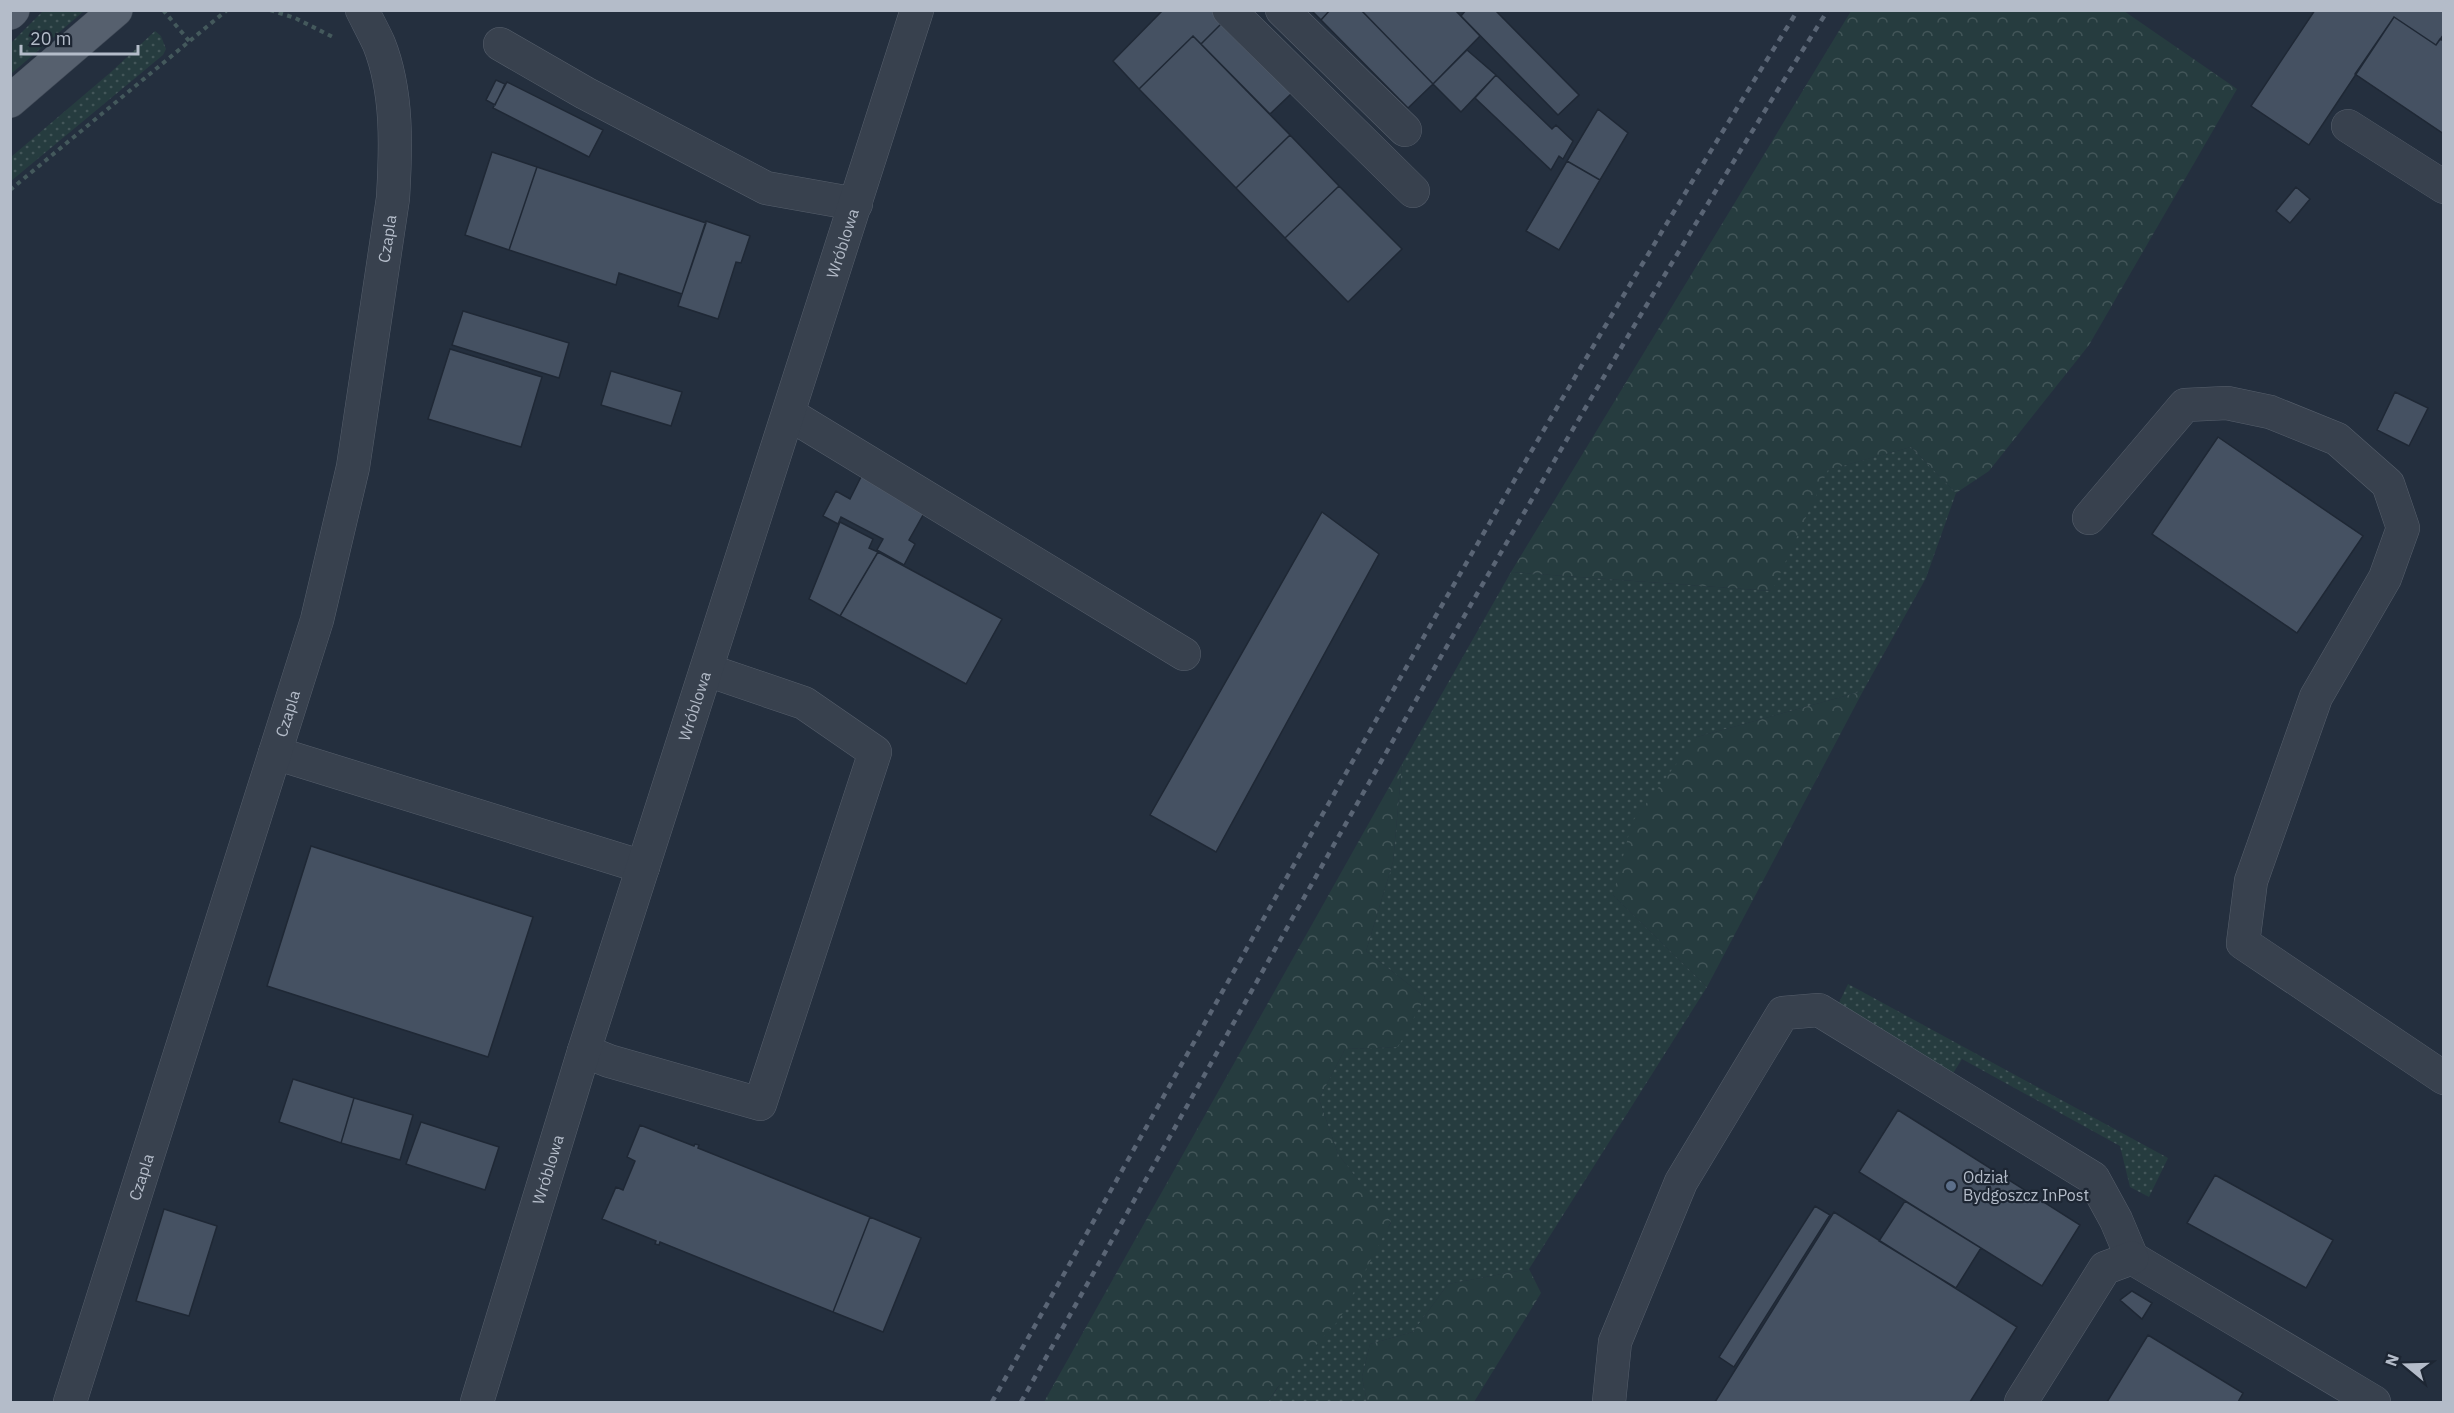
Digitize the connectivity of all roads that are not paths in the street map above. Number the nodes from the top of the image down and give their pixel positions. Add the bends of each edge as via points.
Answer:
1 (116, 10) edge
2 (362, 10) edge
3 (917, 10) edge
4 (1230, 10) edge
5 (1282, 10) edge
6 (500, 44) dead end
7 (10, 101) edge
8 (2348, 126) dead end
9 (1404, 130) dead end
10 (2444, 187) edge
11 (1413, 191) dead end
12 (856, 204) junction
13 (789, 414) junction
14 (2089, 518) dead end
15 (1184, 654) dead end
16 (707, 670) junction
17 (275, 753) junction
18 (643, 867) junction
19 (584, 1051) junction
20 (2444, 1078) edge
21 (2132, 1258) junction
22 (70, 1402) edge
23 (477, 1402) edge
24 (1609, 1402) edge
25 (2021, 1402) edge
26 (2374, 1402) edge

1 - 7 main road
2 - 17 street, Czapla via 379,46 387,76 396,155 393,198 353,467 317,620
3 - 12 street, Wróblowa
4 - 11 street
5 - 9 street
6 - 12 street via 766,188
8 - 10 street
12 - 13 street, Wróblowa
13 - 15 street
13 - 16 street, Wróblowa
14 - 20 street via 2185,405 2227,403 2270,412 2337,439 2388,484 2403,528 2385,578 2316,697 2252,881 2243,943
16 - 18 street, Wróblowa
16 - 19 street via 804,703 874,752 871,763 760,1104
17 - 18 street
17 - 22 street, Czapla
18 - 19 street, Wróblowa
19 - 23 street, Wróblowa
21 - 24 street via 2093,1178 1819,1010 1783,1013 1681,1182 1615,1342
21 - 25 street via 2105,1268
21 - 26 street

